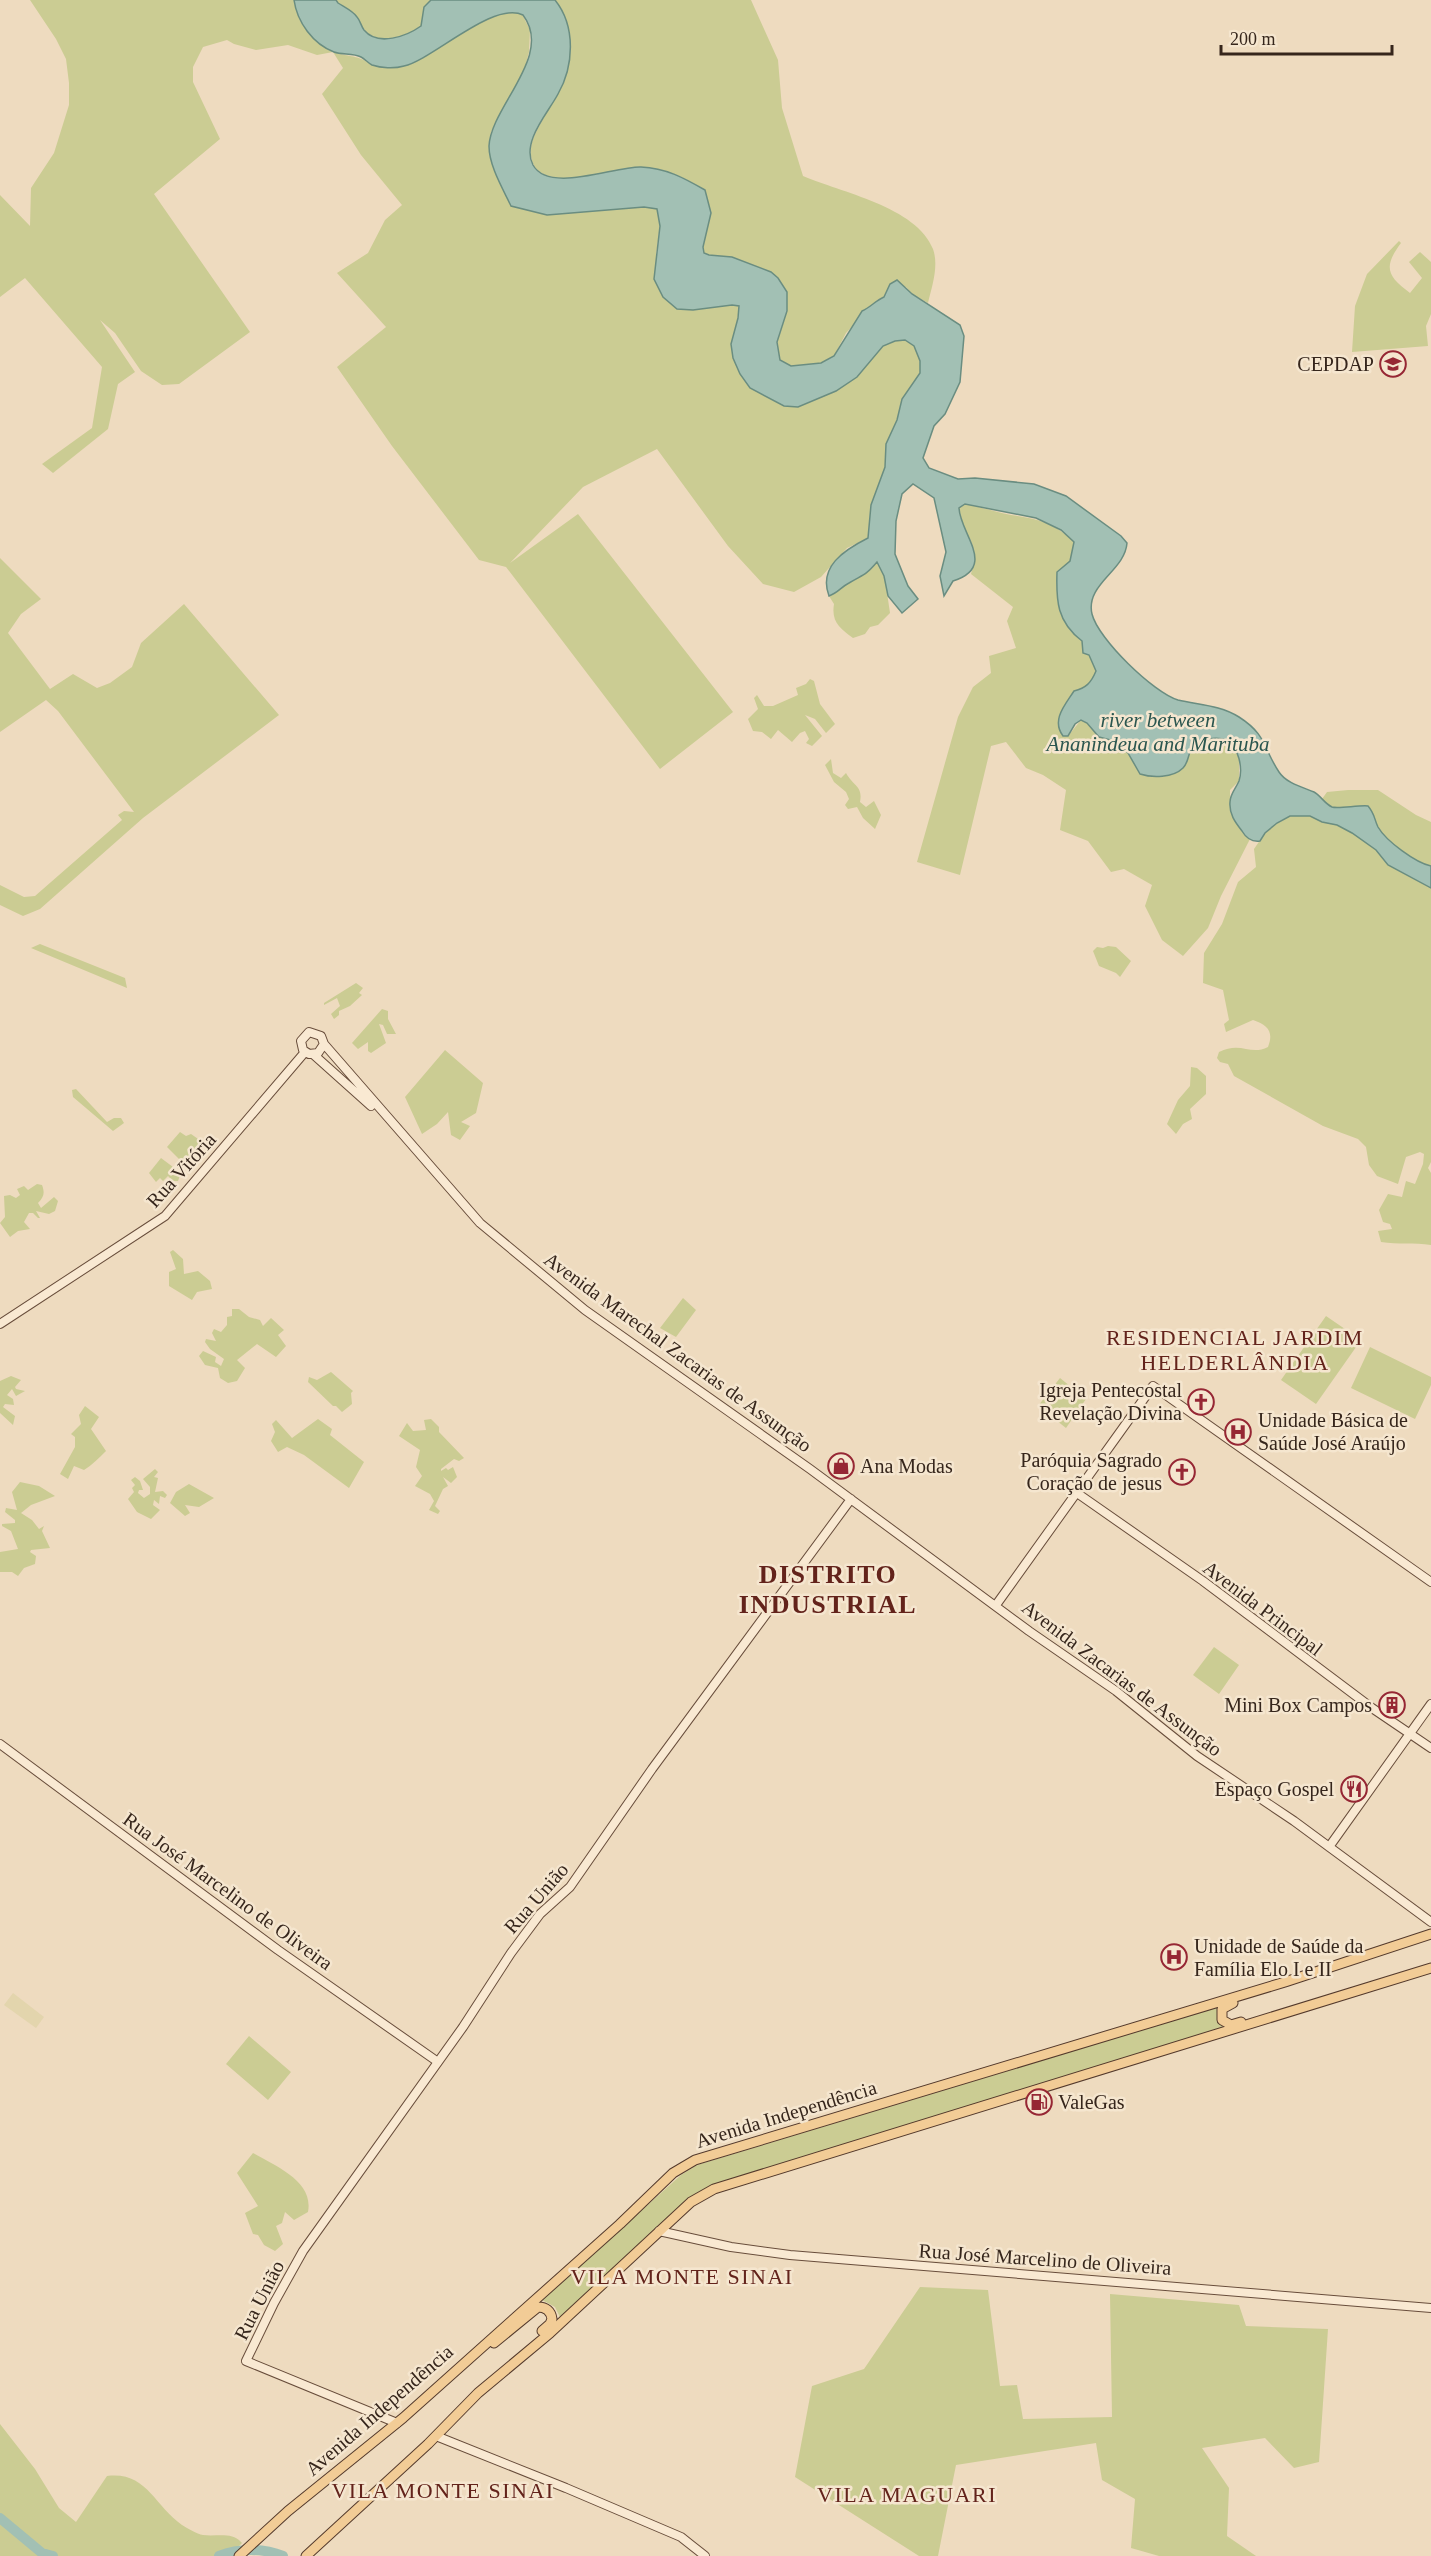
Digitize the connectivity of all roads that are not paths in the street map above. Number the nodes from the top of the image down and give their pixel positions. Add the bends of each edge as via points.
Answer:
1 (324, 1044) junction
2 (310, 1053) junction
3 (392, 1124) junction
4 (0, 1324) edge
5 (1077, 1493) junction
6 (851, 1499) junction
7 (1431, 1582) edge
8 (996, 1605) junction
9 (1431, 1704) edge
10 (1409, 1733) junction
11 (0, 1744) edge
12 (1431, 1748) edge
13 (1329, 1847) junction
14 (1431, 1922) edge
15 (1431, 1934) edge
16 (1431, 1968) edge
17 (1302, 1976) junction
18 (1317, 2004) junction
19 (438, 2062) junction
20 (659, 2231) junction
21 (1431, 2308) edge
22 (460, 2365) junction
23 (478, 2393) junction
24 (397, 2423) junction
25 (436, 2436) junction
26 (239, 2556) edge
27 (306, 2556) edge
28 (705, 2556) edge

1 - 2 street via 321,1051
1 - 2 street via 317,1033 309,1032 301,1041
1 - 3 street, Avenida Marechal Zacarias de Assunção
2 - 3 street, Avenida Marechal Zacarias de Assunção
2 - 4 street, Rua Vitória via 165,1216
3 - 6 street, Avenida Marechal Zacarias de Assunção via 480,1223 576,1302
5 - 7 street via 1153,1386
5 - 8 street
5 - 10 street, Avenida Principal
6 - 8 street, Avenida Marechal Zacarias de Assunção
6 - 19 street, Rua União via 570,1887 528,1928
8 - 13 street, Avenida Zacarias de Assunção via 1116,1691 1197,1756
9 - 10 street
10 - 12 street, Avenida Principal
10 - 13 street
11 - 19 street, Rua José Marcelino de Oliveira via 278,1950
13 - 14 street, Avenida Zacarias de Assunção
15 - 17 main road, Avenida Independência
16 - 18 main road
17 - 18 main road via 1288,1985 1225,2006 1220,2012 1222,2020 1231,2025 1302,2004
17 - 22 main road, Avenida Independência via 695,2160 673,2173
18 - 20 main road via 723,2185 691,2202
19 - 24 street, Rua União via 303,2251 246,2361
20 - 21 street, Rua José Marcelino de Oliveira via 790,2255
20 - 23 main road via 550,2333
22 - 23 main road via 473,2361 538,2307 551,2314 550,2324 486,2381
22 - 24 main road, Avenida Independência
23 - 25 main road
24 - 26 main road, Avenida Independência
25 - 27 main road
25 - 28 street via 681,2537

